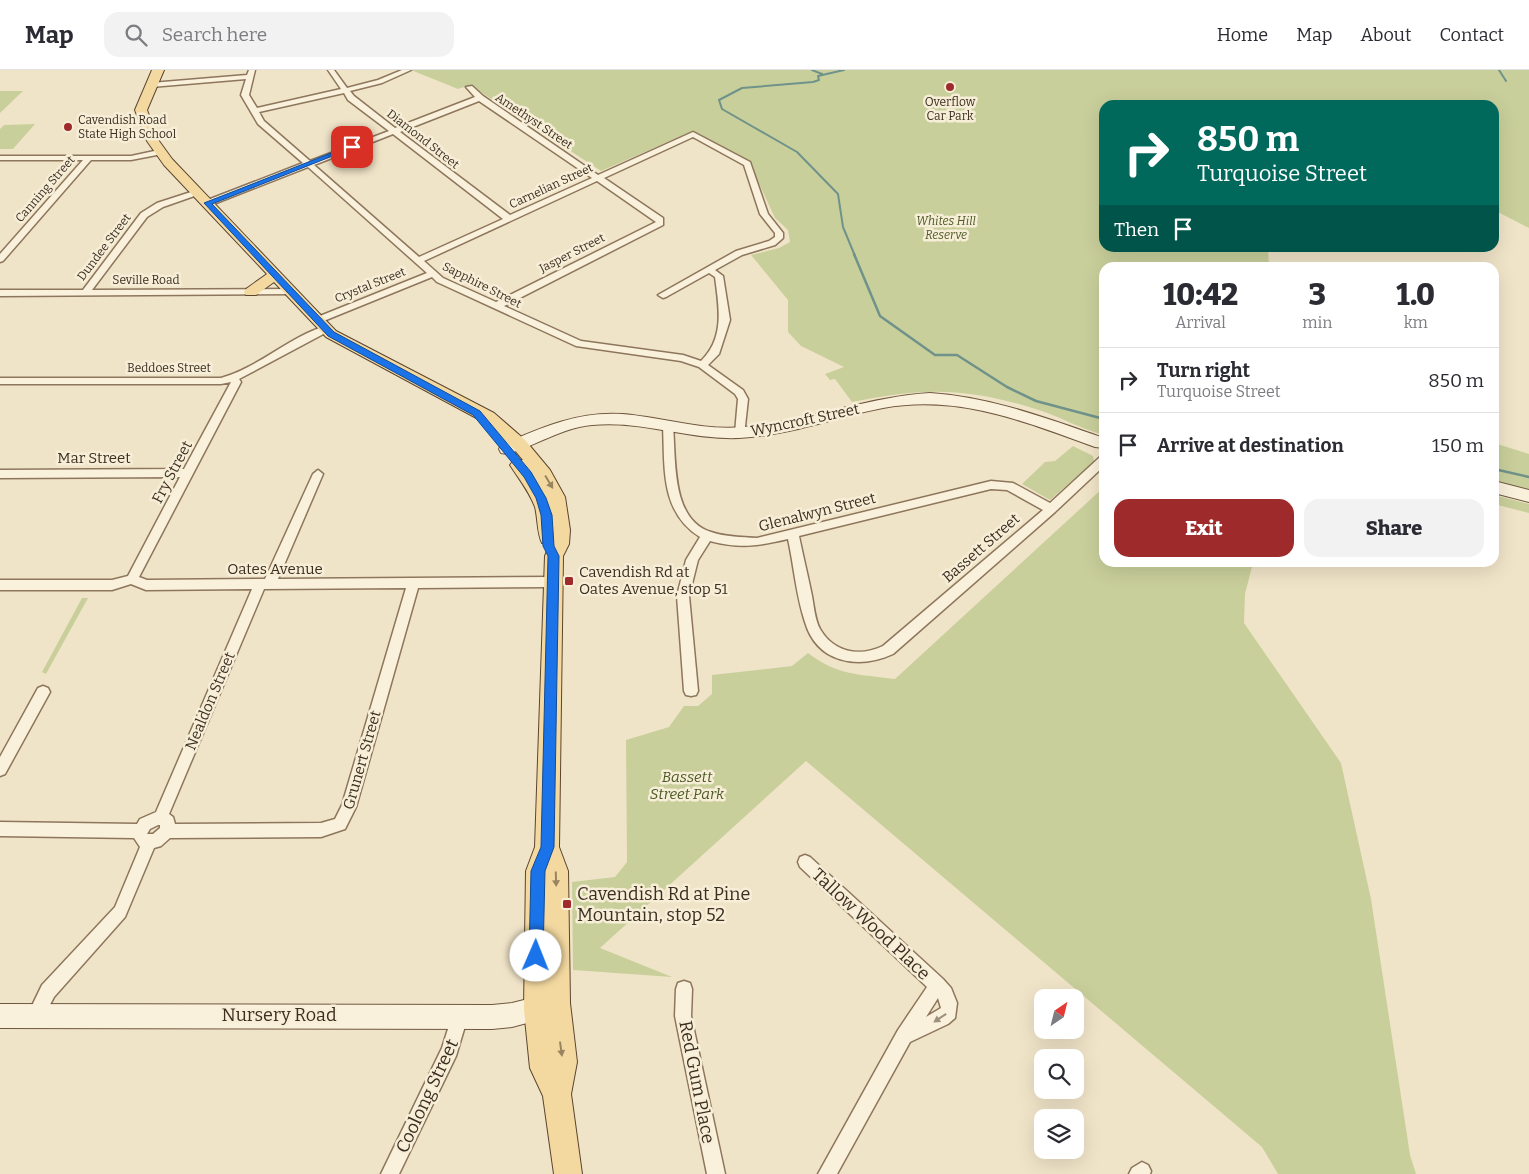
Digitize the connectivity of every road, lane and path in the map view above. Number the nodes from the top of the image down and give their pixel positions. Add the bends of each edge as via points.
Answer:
1 (158, 70) edge
2 (331, 70) edge
3 (408, 70) edge
4 (252, 73) edge
5 (151, 85) junction
6 (470, 87) dead end
7 (345, 90) junction
8 (480, 98) junction
9 (256, 111) junction
10 (395, 131) junction
11 (160, 152) junction
12 (0, 158) edge
13 (89, 158) junction
14 (310, 164) junction
15 (599, 178) junction
16 (197, 192) junction
17 (208, 203) junction
18 (509, 219) junction
19 (660, 223) joint
20 (0, 259) edge
21 (418, 261) junction
22 (710, 270) junction
23 (432, 274) junction
24 (276, 275) junction
25 (251, 292) junction
26 (291, 292) junction
27 (0, 293) edge
28 (85, 293) junction
29 (662, 295) dead end
30 (496, 306) junction
31 (322, 324) junction
32 (702, 364) junction
33 (234, 378) junction
34 (0, 382) edge
35 (668, 426) junction
36 (740, 433) junction
37 (1099, 443) edge
38 (513, 447) junction
39 (1099, 465) edge
40 (189, 473) junction
41 (0, 474) edge
42 (318, 474) dead end
43 (1499, 488) edge
44 (1529, 496) edge
45 (1051, 509) junction
46 (793, 534) junction
47 (706, 536) junction
48 (132, 580) junction
49 (553, 582) junction
50 (413, 584) junction
51 (0, 585) edge
52 (264, 585) junction
53 (691, 691) dead end
54 (43, 692) dead end
55 (0, 770) edge
56 (164, 824) junction
57 (0, 829) edge
58 (145, 837) junction
59 (805, 862) dead end
60 (937, 985) junction
61 (684, 989) dead end
62 (547, 1006) junction
63 (0, 1016) edge
64 (35, 1016) junction
65 (460, 1016) junction
66 (904, 1036) junction
67 (390, 1174) edge
68 (568, 1174) edge
69 (716, 1174) edge
70 (828, 1174) edge

1 - 5 main road
2 - 7 street, Diamond Street
3 - 7 street via 380,82
4 - 5 street
4 - 9 street, Sapphire Street via 244,95
5 - 11 main road via 141,110
6 - 8 street, Amethyst Street
7 - 9 street
7 - 10 street, Diamond Street
8 - 10 street
8 - 15 street, Amethyst Street
9 - 14 street, Sapphire Street via 262,122
10 - 14 street
10 - 18 street, Diamond Street
11 - 13 street via 132,158
11 - 16 main road
12 - 13 street
13 - 20 street, Canning Street
14 - 17 street
14 - 21 street, Sapphire Street
15 - 18 street, Carnelian Street
15 - 19 street, Amethyst Street via 651,213
15 - 22 street, Carnelian Street via 693,134 747,164 764,214 779,233 779,238 739,253
16 - 17 main road
16 - 28 street, Dundee Street via 149,210
17 - 24 main road
18 - 21 street, Carnelian Street
19 - 30 street, Jasper Street
21 - 23 street, Sapphire Street
22 - 29 street
22 - 32 street via 720,276 725,320 714,354
23 - 30 street, Sapphire Street
23 - 31 street, Crystal Street
24 - 25 main road
24 - 26 main road
25 - 26 street, Seville Road
25 - 28 street, Seville Road
26 - 31 main road
27 - 28 street, Seville Road
30 - 32 street, Sapphire Street via 579,344 683,358
31 - 33 street, Beddoes Street
31 - 38 main road via 339,339 476,413
32 - 36 street, Sapphire Street via 744,399
33 - 34 street, Beddoes Street via 212,381
33 - 40 street, Fry Street via 236,382
35 - 36 street, Wyncroft Street
35 - 38 street, Wyncroft Street via 613,419 587,420 564,425
35 - 47 street, Glenalwyn Street via 674,497 680,516 694,531
36 - 37 street, Wyncroft Street via 896,402 934,399 1008,409
38 - 49 main road via 541,498 548,546 554,556
39 - 45 street, Bassett Street
40 - 41 street, Mar Street
40 - 48 street, Fry Street
42 - 52 street, Nealdon Street
43 - 44 street
45 - 46 street, Glenalwyn Street via 1009,486 992,485
45 - 46 street, Bassett Street via 876,658 841,656 816,637 810,623
46 - 47 street, Glenalwyn Street via 736,543
47 - 53 street via 692,560 683,596
48 - 51 street, Oates Avenue via 112,585
48 - 52 street, Oates Avenue via 146,585
49 - 50 street, Oates Avenue
49 - 62 main road via 547,847 538,871
50 - 52 street, Oates Avenue
50 - 56 street, Grunert Street via 349,807 340,824 321,830
52 - 56 street, Nealdon Street
54 - 55 street
56 - 58 street via 160,839
56 - 58 street via 148,822
57 - 58 street
58 - 64 street via 120,912 48,990
59 - 60 street, Tallow Wood Place
60 - 66 street, Tallow Wood Place
60 -> 66 street, Tallow Wood Place via 949,1003 949,1012
61 - 69 street, Red Gum Place via 683,1016
62 - 65 street, Nursery Road via 503,1016
62 - 68 main road via 544,1068 557,1094
63 - 64 street, Nursery Road
64 - 65 street, Nursery Road
65 - 67 street, Coolong Street via 450,1050
66 - 70 street, Tallow Wood Place

